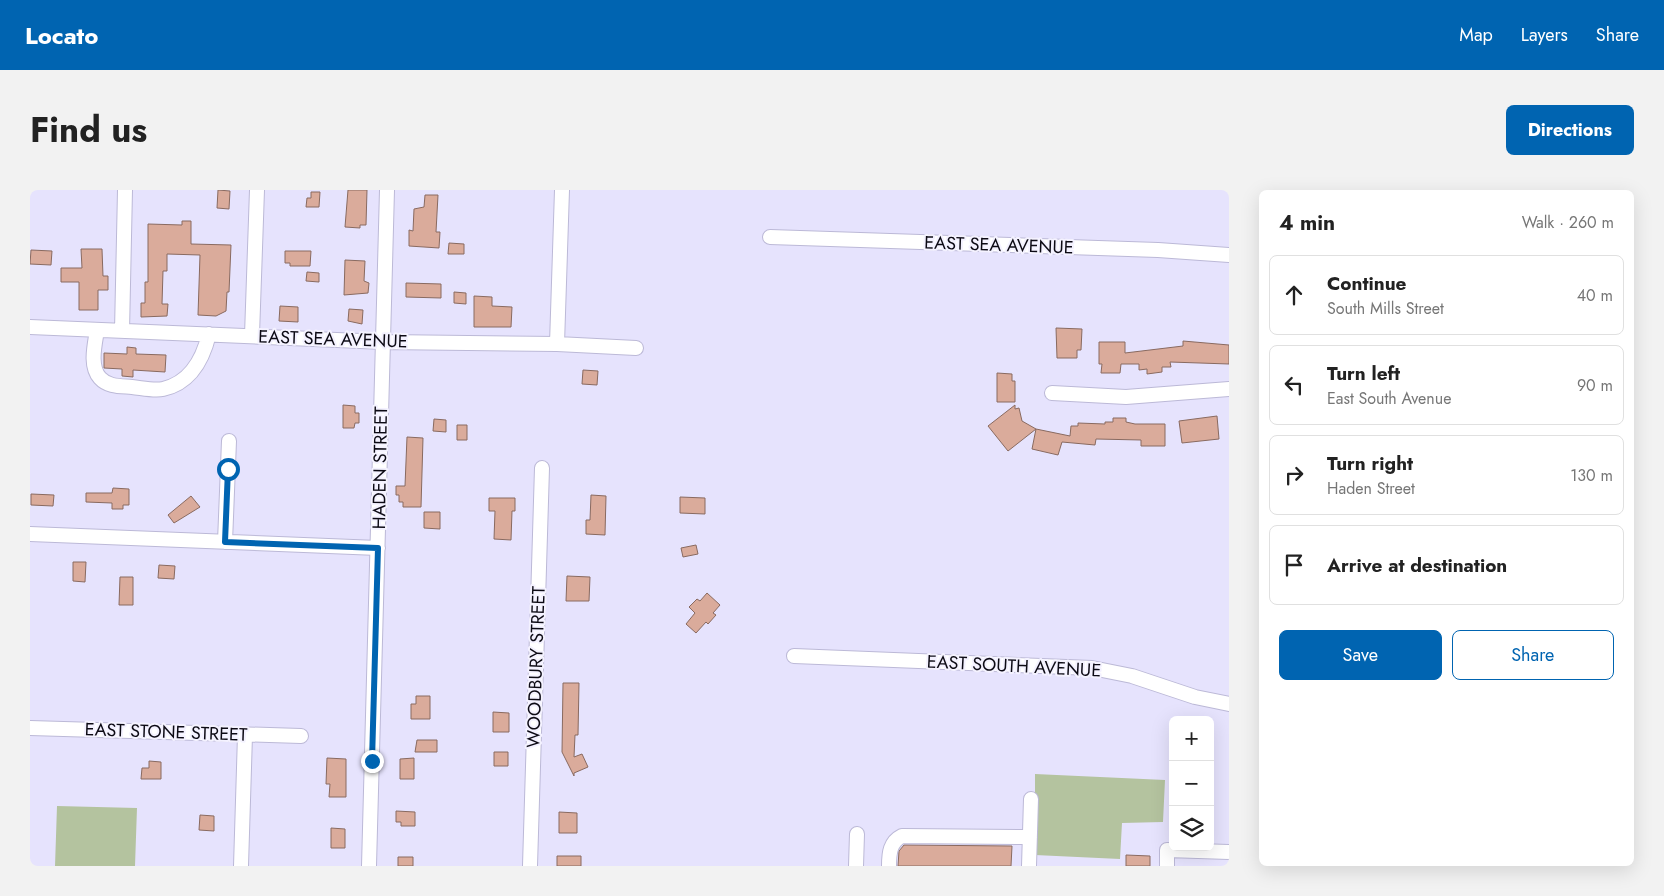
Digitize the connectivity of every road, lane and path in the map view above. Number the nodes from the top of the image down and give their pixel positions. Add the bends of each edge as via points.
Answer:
1 (126, 190) edge
2 (257, 190) edge
3 (387, 190) edge
4 (562, 190) edge
5 (770, 237) dead end
6 (1229, 255) edge
7 (30, 326) edge
8 (97, 330) junction
9 (122, 331) junction
10 (209, 334) junction
11 (252, 335) junction
12 (384, 342) junction
13 (557, 344) junction
14 (636, 348) dead end
15 (1229, 389) edge
16 (1052, 393) dead end
17 (230, 441) dead end
18 (542, 468) dead end
19 (30, 534) edge
20 (225, 542) junction
21 (378, 548) junction
22 (794, 656) dead end
23 (1229, 704) edge
24 (30, 728) edge
25 (245, 734) junction
26 (301, 736) dead end
27 (1031, 799) dead end
28 (858, 834) dead end
29 (1030, 837) junction
30 (1229, 852) edge
31 (241, 866) edge
32 (368, 866) edge
33 (530, 866) edge
34 (856, 866) edge
35 (889, 866) edge
36 (1029, 866) edge
37 (1167, 866) edge

1 - 9 street
2 - 11 street
3 - 12 street, HADEN STREET
4 - 13 street
5 - 6 street, EAST SEA AVENUE
7 - 8 street, EAST SEA AVENUE
8 - 9 street, EAST SEA AVENUE
8 - 10 street via 95,368 100,378 110,385 161,390 187,377 198,365
9 - 10 street, EAST SEA AVENUE
10 - 11 street, EAST SEA AVENUE
11 - 12 street, EAST SEA AVENUE
12 - 13 street, EAST SEA AVENUE
12 - 21 street, HADEN STREET
13 - 14 street, EAST SEA AVENUE
15 - 16 street via 1126,397
17 - 20 street
18 - 33 street, WOODBURY STREET
19 - 20 street
20 - 21 street
21 - 32 street, HADEN STREET
22 - 23 street, EAST SOUTH AVENUE via 1092,668
24 - 25 street, EAST STONE STREET
25 - 26 street, EAST STONE STREET
25 - 31 street
27 - 29 street
28 - 34 street
29 - 35 street via 902,836 894,840
29 - 36 street
30 - 37 street via 1167,850

